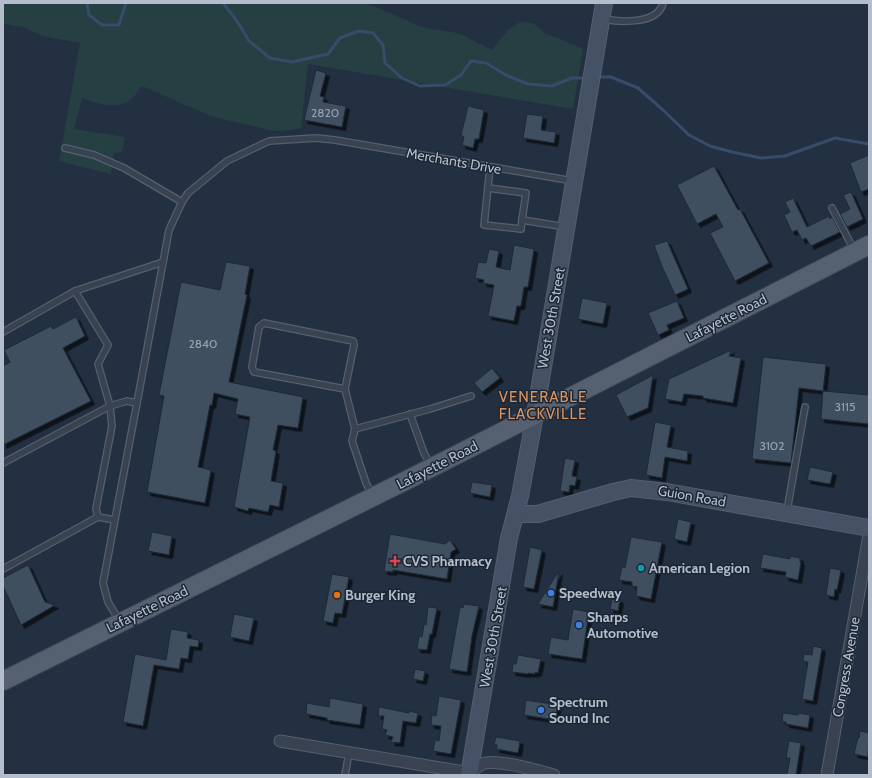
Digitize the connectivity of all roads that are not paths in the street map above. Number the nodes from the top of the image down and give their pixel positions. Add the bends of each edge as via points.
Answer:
1 (662, 3) edge
2 (603, 11) edge
3 (65, 148) dead end
4 (490, 167) junction
5 (573, 182) junction
6 (488, 188) junction
7 (182, 202) junction
8 (832, 208) dead end
9 (522, 220) junction
10 (566, 227) junction
11 (862, 248) edge
12 (163, 262) junction
13 (75, 291) junction
14 (3, 332) edge
15 (345, 389) junction
16 (471, 396) dead end
17 (137, 403) junction
18 (110, 406) junction
19 (805, 407) dead end
20 (410, 414) junction
21 (535, 415) junction
22 (355, 428) junction
23 (3, 463) edge
24 (432, 467) junction
25 (373, 497) junction
26 (787, 513) junction
27 (516, 514) junction
28 (98, 517) junction
29 (115, 520) junction
30 (869, 528) edge
31 (869, 535) edge
32 (3, 569) edge
33 (120, 622) junction
34 (3, 681) edge
35 (280, 741) dead end
36 (349, 752) junction
37 (470, 774) edge
38 (345, 775) edge
39 (554, 775) edge
40 (827, 775) edge

1 - 2 lane via 657,13 649,18 614,21
2 - 5 main road, West 30th Street
3 - 7 lane via 94,155 124,168
4 - 5 lane, Merchants Drive
4 - 6 lane
4 - 7 lane, Merchants Drive via 335,140 316,138 269,141 226,161 188,192
5 - 10 main road, West 30th Street
6 - 9 lane via 526,193
6 - 9 lane via 484,225 521,229
7 - 12 lane, Merchants Drive via 169,230
8 - 11 lane
9 - 10 lane
10 - 21 main road, West 30th Street
11 - 21 main road, Lafayette Road
12 - 13 lane
12 - 17 lane, Merchants Drive
13 - 14 lane
13 - 18 lane via 108,345 98,364
15 - 15 lane via 353,341 264,324 259,327 252,367 254,372
15 - 22 lane
16 - 20 lane
17 - 18 lane via 127,401
17 - 29 lane, Merchants Drive
18 - 23 lane
18 - 28 lane via 112,426 96,509
19 - 26 lane
20 - 22 lane
20 - 24 lane via 424,453
21 - 24 main road, Lafayette Road
21 - 27 main road, West 30th Street
22 - 25 lane via 352,441
24 - 25 main road, Lafayette Road
25 - 33 main road, Lafayette Road
26 - 27 main road, Guion Road via 631,488 538,514
26 - 30 main road, Guion Road
27 - 37 main road, West 30th Street via 509,538
28 - 29 lane
28 - 32 lane
29 - 33 lane, Merchants Drive via 103,583 108,602
31 - 40 street, Congress Avenue
33 - 34 main road, Lafayette Road
35 - 36 street
36 - 37 street
36 - 38 lane
37 - 39 street via 482,764 494,762

